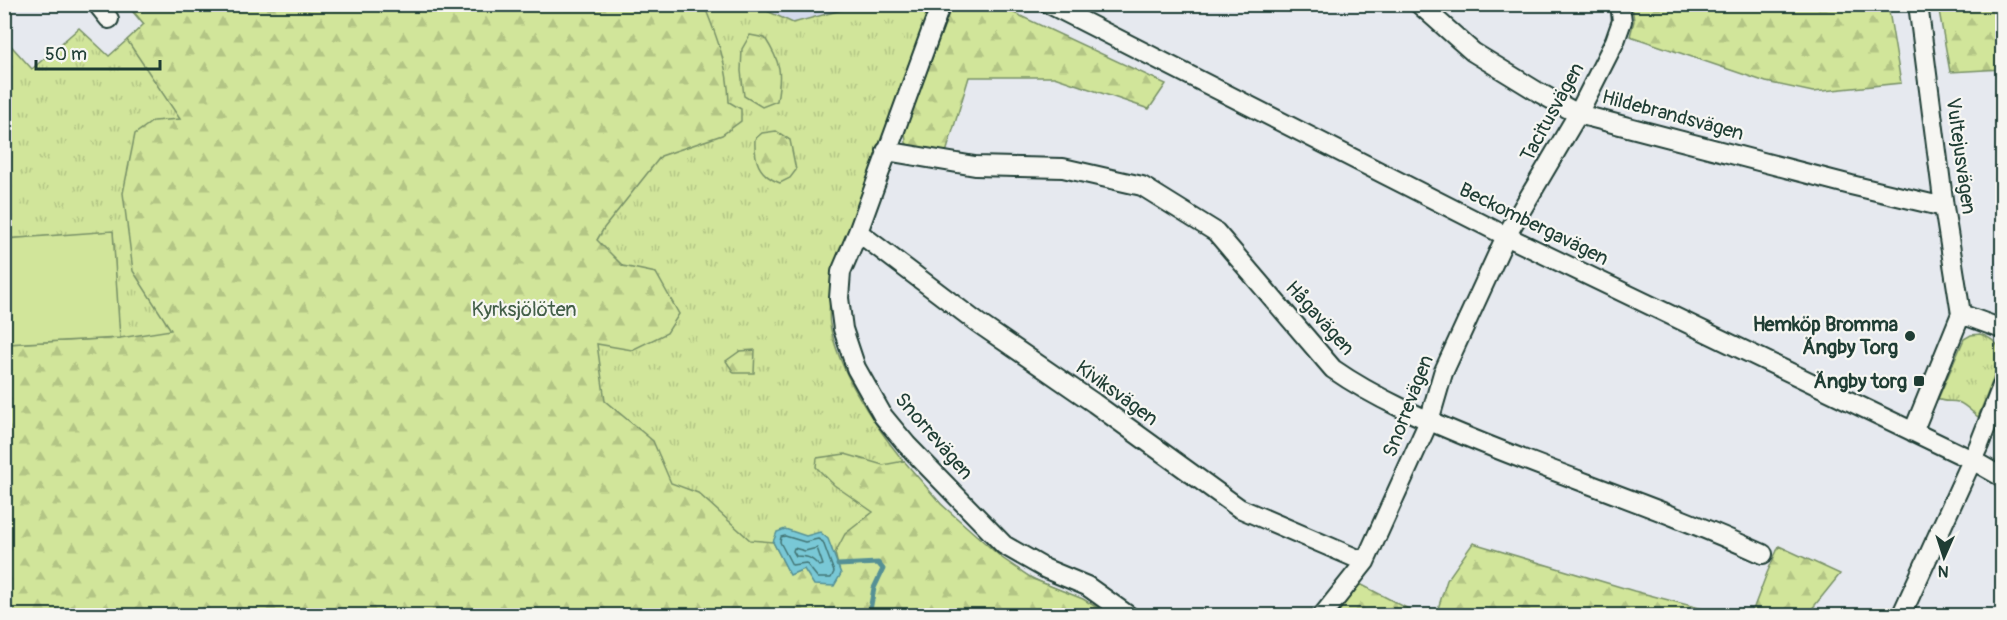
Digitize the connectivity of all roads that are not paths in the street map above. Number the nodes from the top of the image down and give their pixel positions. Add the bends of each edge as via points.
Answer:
1 (97, 4) edge
2 (941, 4) edge
3 (1049, 4) edge
4 (1419, 4) edge
5 (1620, 4) edge
6 (1918, 4) edge
7 (109, 19) dead end
8 (1578, 114) junction
9 (886, 151) junction
10 (1944, 207) junction
11 (858, 232) junction
12 (1506, 236) junction
13 (1961, 314) junction
14 (2002, 329) edge
15 (2002, 386) edge
16 (1429, 421) junction
17 (1913, 432) junction
18 (1972, 460) junction
19 (2002, 477) edge
20 (1763, 554) dead end
21 (1365, 562) junction
22 (1129, 615) edge
23 (1322, 615) edge
24 (1902, 615) edge

1 - 7 street
2 - 9 street, Snorrevägen
3 - 12 street, Beckombergavägen
4 - 8 street, Hildebrandsvägen via 1473,52
5 - 8 street, Tacitusvägen via 1622,21 1615,41
6 - 10 street, Vultejusvägen
8 - 10 street, Hildebrandsvägen
8 - 12 street, Tacitusvägen
9 - 11 street, Snorrevägen
9 - 16 street, Hågavägen via 975,166 1064,168 1142,186 1216,232 1333,369 1354,384
10 - 13 street, Vultejusvägen
11 - 21 street, Kiviksvägen via 978,323 1239,508
11 - 22 street, Snorrevägen via 841,272 843,329 856,368 883,416 1004,545 1087,586
12 - 16 street, Snorrevägen via 1443,373
12 - 17 street, Beckombergavägen
13 - 14 street
13 - 17 street
15 - 18 street
16 - 20 street, Hågavägen
16 - 21 street, Snorrevägen
17 - 18 street, Beckombergavägen
18 - 19 street, Beckombergavägen
18 - 24 street
21 - 23 street, Snorrevägen

